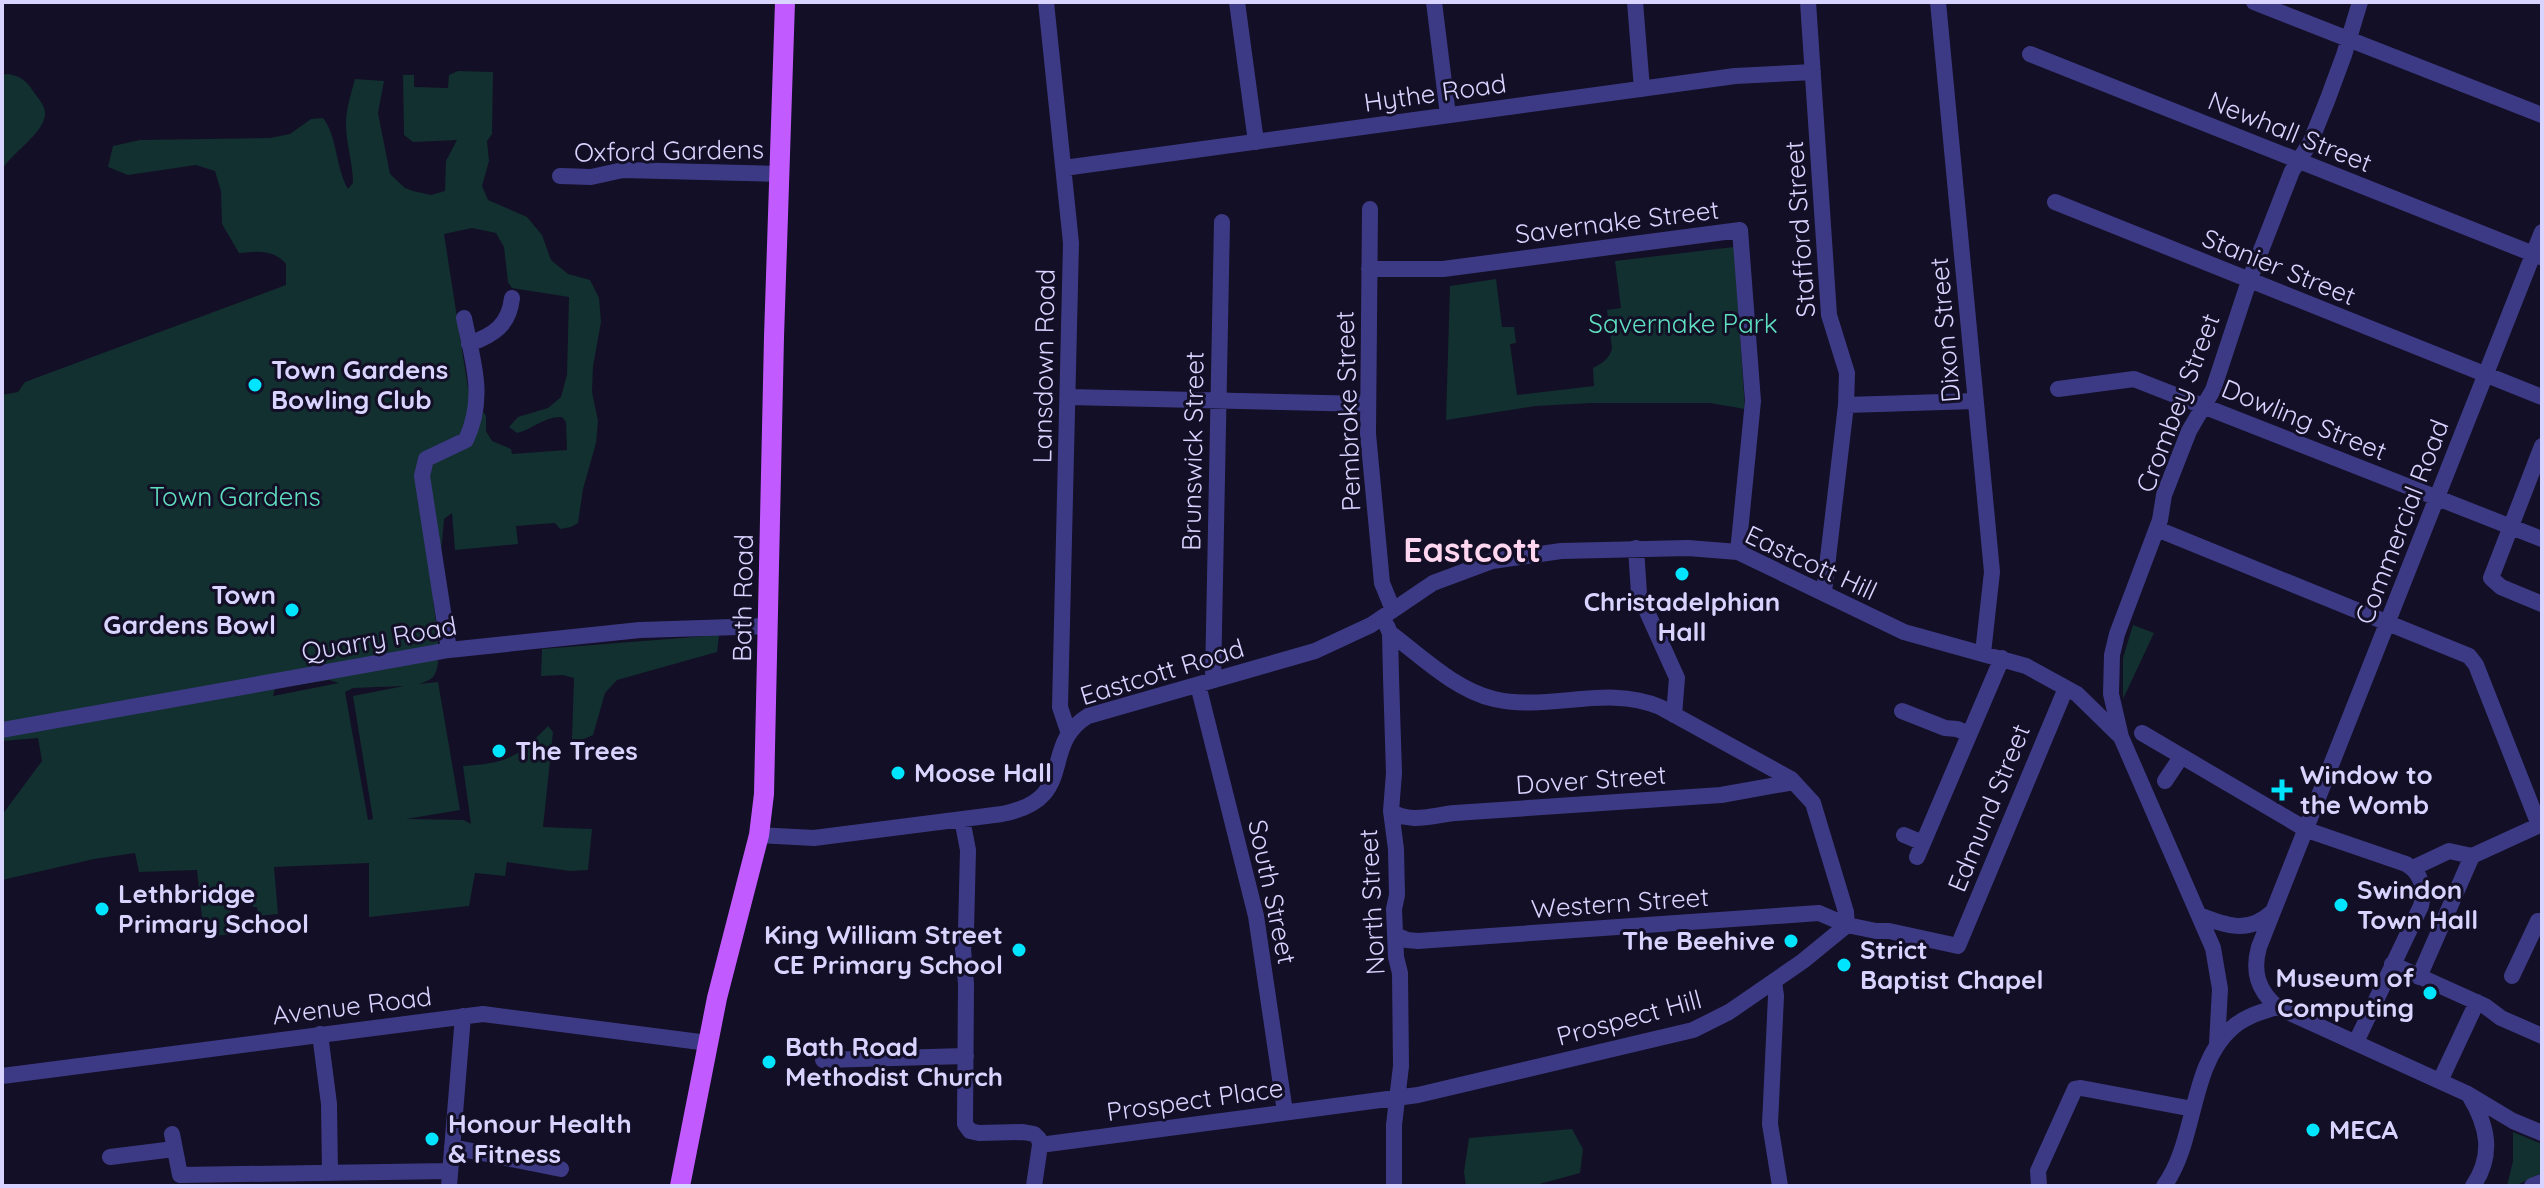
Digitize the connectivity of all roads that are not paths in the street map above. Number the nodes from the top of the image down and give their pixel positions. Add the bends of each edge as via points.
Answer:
1 (785, 2) edge
2 (1046, 2) edge
3 (1237, 2) edge
4 (1434, 2) edge
5 (1635, 2) edge
6 (1808, 2) edge
7 (1938, 2) edge
8 (2254, 2) edge
9 (2360, 2) edge
10 (2348, 39) junction
11 (2030, 54) dead end
12 (1813, 72) junction
13 (1642, 89) junction
14 (1448, 115) junction
15 (2542, 115) edge
16 (1256, 142) junction
17 (2298, 161) junction
18 (1064, 168) junction
19 (779, 174) junction
20 (560, 176) dead end
21 (2055, 202) dead end
22 (1370, 209) dead end
23 (1222, 222) dead end
24 (2542, 232) edge
25 (2538, 255) edge
26 (1369, 269) junction
27 (2249, 281) junction
28 (512, 298) dead end
29 (464, 318) dead end
30 (469, 344) junction
31 (2485, 375) junction
32 (2058, 389) dead end
33 (1068, 397) junction
34 (2542, 397) edge
35 (1218, 401) junction
36 (1975, 401) junction
37 (1367, 404) junction
38 (1846, 405) junction
39 (2205, 406) junction
40 (2542, 446) edge
41 (2438, 499) junction
42 (2509, 527) junction
43 (2157, 529) junction
44 (2542, 539) edge
45 (1636, 548) junction
46 (1738, 552) junction
47 (1824, 592) junction
48 (2542, 604) edge
49 (1389, 620) junction
50 (2389, 623) junction
51 (768, 626) junction
52 (449, 650) junction
53 (1983, 653) junction
54 (2002, 658) junction
55 (1206, 682) junction
56 (2110, 686) junction
57 (2071, 691) junction
58 (1902, 711) dead end
59 (1674, 715) junction
60 (2, 730) edge
61 (1068, 731) junction
62 (2142, 733) dead end
63 (1969, 734) junction
64 (2121, 737) junction
65 (2181, 757) junction
66 (2165, 781) dead end
67 (1794, 782) junction
68 (1391, 811) junction
69 (962, 819) junction
70 (2541, 825) edge
71 (2307, 830) junction
72 (759, 835) junction
73 (1904, 835) dead end
74 (2472, 856) junction
75 (2413, 868) junction
76 (2273, 911) junction
77 (2199, 915) junction
78 (2542, 921) edge
79 (1847, 925) junction
80 (1395, 935) junction
81 (1958, 946) joint
82 (2395, 957) junction
83 (2512, 976) dead end
84 (2419, 977) junction
85 (1774, 981) junction
86 (2477, 1002) junction
87 (2277, 1007) junction
88 (463, 1016) junction
89 (320, 1034) junction
90 (2542, 1036) edge
91 (2356, 1042) junction
92 (708, 1043) junction
93 (2217, 1044) junction
94 (966, 1056) junction
95 (823, 1060) dead end
96 (2, 1076) edge
97 (2440, 1081) junction
98 (2468, 1094) junction
99 (1397, 1097) junction
100 (2193, 1109) junction
101 (1285, 1112) junction
102 (2542, 1133) edge
103 (1040, 1145) junction
104 (452, 1147) junction
105 (110, 1157) dead end
106 (2179, 1159) junction
107 (561, 1169) dead end
108 (330, 1173) junction
109 (450, 1178) edge
110 (2542, 1182) edge
111 (680, 1186) edge
112 (1034, 1186) edge
113 (1394, 1186) edge
114 (1780, 1186) edge
115 (2039, 1186) edge
116 (2164, 1186) edge
117 (2182, 1186) edge
118 (2473, 1186) edge
119 (2532, 1186) edge

1 - 19 main road, Bath Road
2 - 18 street, Lansdown Road
3 - 16 street
4 - 14 street
5 - 13 street
6 - 12 street, Stafford Street
7 - 36 street, Dixon Street
8 - 10 street
9 - 10 street, Crombey Street
10 - 15 street
10 - 17 street, Crombey Street via 2310,143
11 - 17 street, Newhall Street
12 - 13 street, Hythe Road
12 - 38 street, Stafford Street via 1829,315 1847,373
13 - 14 street, Hythe Road
14 - 16 street, Hythe Road
16 - 18 street, Hythe Road
17 - 25 street, Newhall Street
17 - 27 street, Crombey Street
18 - 33 street, Lansdown Road via 1071,243
19 - 20 street, Oxford Gardens via 623,170
19 - 51 main road, Bath Road
21 - 27 street, Stanier Street
22 - 26 street, Pembroke Street
23 - 35 street, Brunswick Street
24 - 25 street, Commercial Road
25 - 31 street, Commercial Road
26 - 37 street, Pembroke Street
26 - 46 street, Savernake Street via 1443,269 1740,230 1753,401
27 - 31 street, Stanier Street
27 - 39 street, Crombey Street
28 - 30 street via 504,324
29 - 30 street
30 - 52 street via 478,389 471,429 460,445 430,456 422,467
31 - 34 street, Stanier Street
31 - 41 street, Commercial Road
32 - 39 street, Dowling Street via 2134,379
33 - 35 street
33 - 61 street, Lansdown Road via 1060,707
35 - 37 street
35 - 55 street, Brunswick Street
36 - 38 street
36 - 53 street, Dixon Street via 1993,583
37 - 49 street, Pembroke Street
38 - 47 street, Stafford Street
39 - 41 street, Dowling Street
39 - 43 street, Crombey Street via 2189,431
40 - 42 street
41 - 42 street, Dowling Street
41 - 50 street, Commercial Road
42 - 44 street, Dowling Street
42 - 48 street via 2491,578
43 - 50 street
43 - 56 street, Crombey Street via 2115,640
45 - 46 street, Eastcott Hill
45 - 49 street, Eastcott Hill via 1492,561 1433,583
45 - 59 street via 1638,589 1677,678
46 - 47 street, Eastcott Hill
47 - 53 street, Eastcott Hill via 1904,632
49 - 55 street, Eastcott Road via 1315,651
49 - 59 street via 1458,683 1493,699 1631,697
49 - 68 street, North Street
50 - 70 street via 2469,656 2476,665
50 - 71 street, Commercial Road
51 - 52 street, Quarry Road via 640,630
51 - 72 main road, Bath Road
52 - 60 street, Quarry Road
53 - 54 street, Eastcott Hill
54 - 57 street, Eastcott Hill
54 - 63 street
55 - 61 street, Eastcott Road via 1100,711
55 - 101 street, South Street via 1218,762 1256,916
56 - 57 street
56 - 64 street, Crombey Street
57 - 64 street, Eastcott Hill
57 - 81 street, Edmund Street
58 - 63 street
59 - 67 street
61 - 69 street, Eastcott Road via 1054,779 1038,801 1016,811
62 - 65 street
63 - 73 street via 1920,850
64 - 77 street, Crombey Street
65 - 66 street
65 - 71 street
67 - 68 street, Dover Street via 1721,795 1415,819
67 - 79 street via 1819,817
68 - 80 street, North Street
69 - 72 street, Eastcott Road via 814,838
69 - 94 street via 968,850 963,949
70 - 74 street
71 - 75 street
71 - 76 street, Commercial Road
72 - 92 main road, Bath Road
74 - 75 street via 2449,851
74 - 84 street
75 - 82 street via 2423,898
76 - 77 street via 2245,927
76 - 87 street, Commercial Road via 2255,967 2260,987
77 - 93 street, Crombey Street via 2219,972
78 - 83 street
79 - 80 street, Western Street via 1812,913 1418,941
79 - 81 street, Western Street
79 - 85 street, Prospect Hill
80 - 99 street, North Street via 1401,1036
82 - 84 street
82 - 91 street
84 - 86 street
85 - 99 street, Prospect Hill via 1693,1030
85 - 114 street via 1770,1124
86 - 90 street
86 - 97 street
87 - 91 street
87 - 93 street via 2240,1022
88 - 89 street, Avenue Road
88 - 92 street, Avenue Road via 496,1014
88 - 104 street
89 - 96 street, Avenue Road
89 - 108 street
91 - 97 street
92 - 111 main road, Bath Road
93 - 100 street
94 - 95 street
94 - 103 street via 967,1128 979,1133 1027,1132
97 - 98 street
98 - 102 street
98 - 118 street via 2487,1140 2484,1166
99 - 101 street, Prospect Place
99 - 113 street, North Street
100 - 106 street
100 - 115 street via 2078,1088 2038,1171
101 - 103 street, Prospect Place
103 - 112 street
104 - 107 street
104 - 109 street
105 - 108 street via 173,1141 178,1174
106 - 116 street
106 - 117 street
108 - 109 street
110 - 119 street

